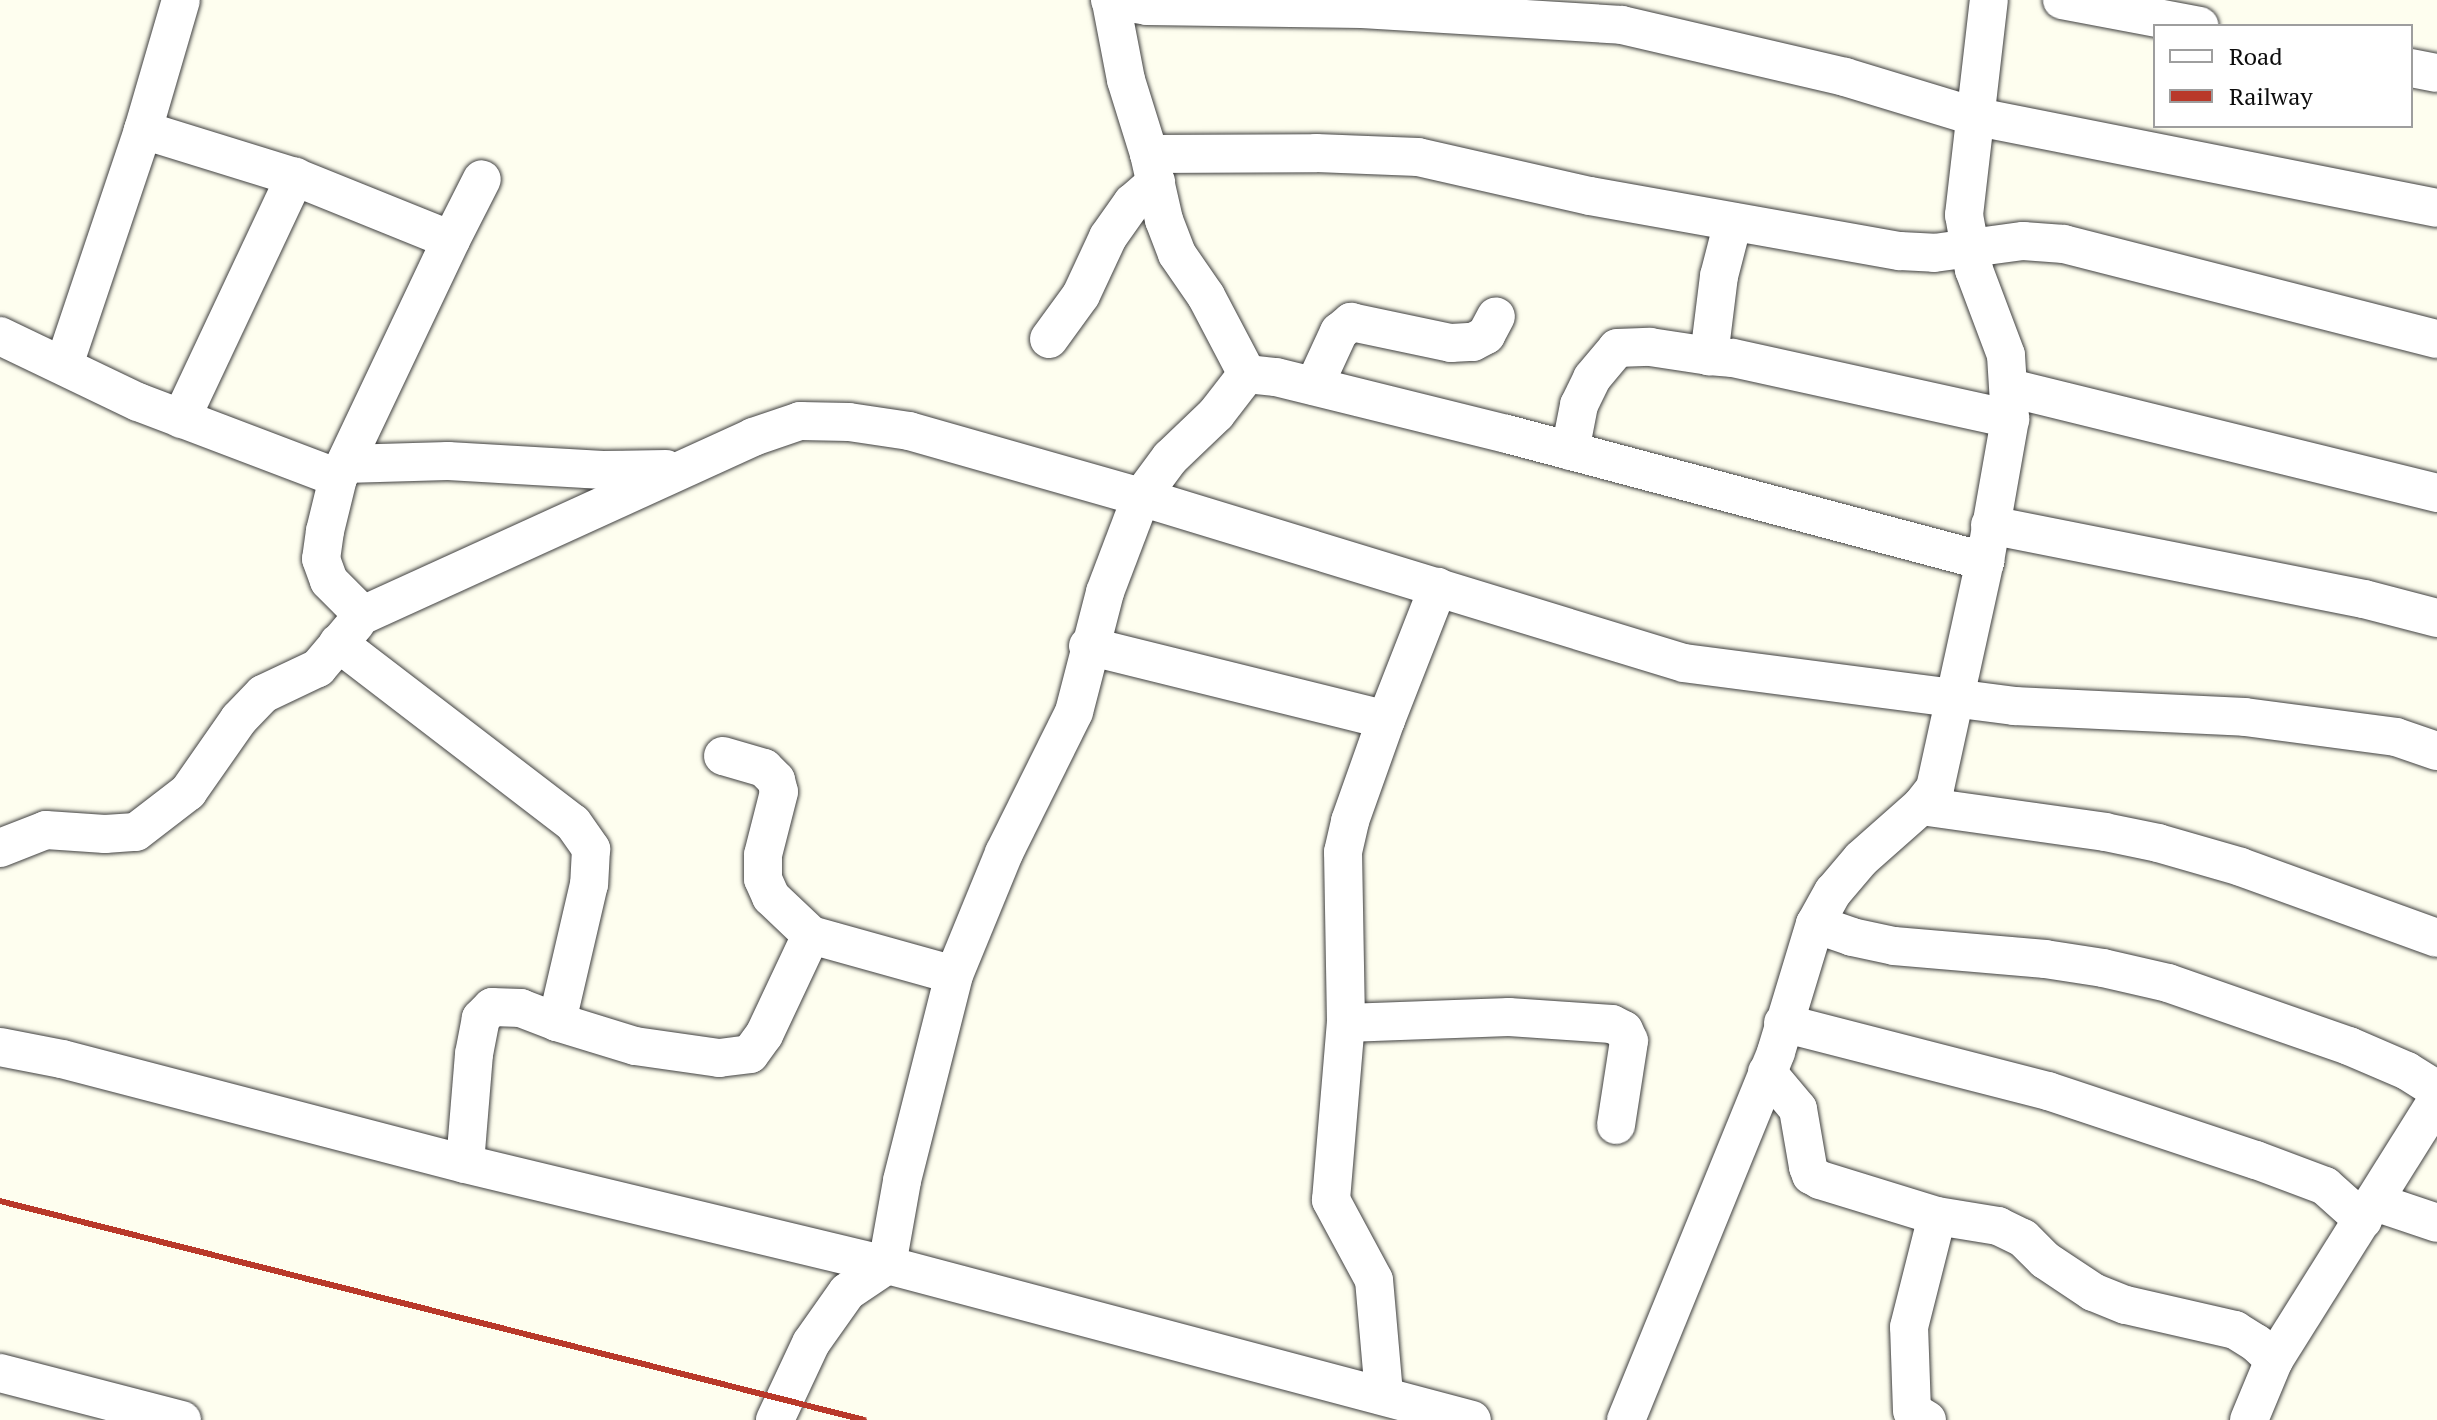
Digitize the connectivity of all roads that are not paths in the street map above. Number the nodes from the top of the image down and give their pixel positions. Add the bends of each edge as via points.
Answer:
1 (181, 0) edge
2 (1989, 0) edge
3 (2062, 0) edge
4 (1110, 1) edge
5 (1257, 4) edge
6 (1522, 9) edge
7 (2189, 24) edge
8 (2413, 68) edge
9 (2437, 73) edge
10 (1973, 116) junction
11 (143, 130) junction
12 (1153, 168) junction
13 (295, 177) junction
14 (482, 179) dead end
15 (2437, 208) edge
16 (1733, 222) junction
17 (451, 240) junction
18 (1969, 249) junction
19 (1496, 316) dead end
20 (0, 336) edge
21 (1049, 339) dead end
22 (2437, 339) edge
23 (1709, 356) junction
24 (64, 365) junction
25 (1247, 374) junction
26 (1314, 386) junction
27 (2010, 403) junction
28 (181, 419) junction
29 (1570, 451) junction
30 (682, 468) junction
31 (341, 471) junction
32 (2437, 493) edge
33 (1141, 497) junction
34 (1987, 543) junction
35 (1438, 587) junction
36 (2437, 618) edge
37 (351, 629) junction
38 (1088, 646) junction
39 (1956, 698) junction
40 (1386, 720) junction
41 (2437, 751) edge
42 (723, 756) dead end
43 (1921, 806) junction
44 (0, 848) edge
45 (1815, 924) junction
46 (811, 935) junction
47 (2437, 938) edge
48 (954, 975) junction
49 (557, 1022) junction
50 (1346, 1023) junction
51 (1783, 1023) junction
52 (0, 1047) edge
53 (1767, 1072) junction
54 (2437, 1090) edge
55 (2437, 1100) edge
56 (1616, 1125) dead end
57 (465, 1164) junction
58 (2369, 1211) junction
59 (1937, 1216) junction
60 (2437, 1223) edge
61 (887, 1265) junction
62 (2274, 1360) junction
63 (0, 1373) edge
64 (1384, 1394) junction
65 (182, 1420) edge
66 (775, 1420) edge
67 (1472, 1420) edge
68 (1626, 1420) edge
69 (1927, 1420) edge
70 (2249, 1420) edge

1 - 11 street
2 - 10 street
3 - 7 street
4 - 5 street
4 - 12 street via 1126,80
5 - 6 street
6 - 10 street via 1622,25 1845,77
8 - 9 street
10 - 15 street
10 - 18 street via 1964,215
11 - 13 street
11 - 24 street
12 - 16 street via 1316,153 1418,157
12 - 21 street via 1108,237 1081,295
12 - 25 street via 1177,254
13 - 17 street
13 - 28 street
14 - 17 street
16 - 18 street via 1900,251
16 - 23 street via 1719,276
17 - 31 street
18 - 22 street via 2023,241 2064,244
18 - 27 street via 2006,355
19 - 26 street via 1486,335 1451,343 1351,322 1339,332
20 - 24 street
23 - 27 street
23 - 29 street via 1617,348 1592,378 1579,405
24 - 28 street
25 - 26 street
25 - 33 street
26 - 29 street
27 - 32 street
27 - 34 street
28 - 31 street
29 - 34 street
30 - 31 street via 603,470 448,461
30 - 33 street via 800,421 849,422 909,431
30 - 37 street
31 - 37 street via 321,559
33 - 35 street
33 - 38 street
34 - 36 street via 2364,599
34 - 39 street
35 - 39 street via 1684,663
35 - 40 street
37 - 44 street via 318,668 263,694 188,792 136,832 46,830
37 - 49 street via 573,823 591,849 589,884
38 - 40 street
38 - 48 street via 1074,712 1004,853
39 - 41 street via 2014,706 2245,717 2396,737
39 - 43 street via 1935,788
40 - 50 street via 1343,852
42 - 46 street via 764,768 776,780 779,792 763,855 763,879 771,897
43 - 45 street via 1861,859
43 - 47 street via 2158,843 2241,867
45 - 51 street
45 - 54 street via 1894,946 2045,959 2168,983 2349,1046
46 - 48 street
46 - 49 street via 750,1054 719,1058 635,1046
48 - 61 street via 902,1181
49 - 57 street via 521,1008 492,1007 481,1018
50 - 56 street via 1509,1017 1612,1024 1624,1030 1629,1041
50 - 64 street via 1331,1200 1374,1280
51 - 53 street
51 - 58 street via 2048,1091 2256,1160 2325,1186
52 - 57 street
53 - 59 street via 1798,1109 1811,1175 1833,1187
53 - 68 street
55 - 58 street
57 - 61 street
58 - 60 street
58 - 62 street
59 - 62 street via 1998,1226 2023,1238 2093,1292 2126,1305 2235,1330
59 - 69 street via 1909,1327 1912,1411
61 - 64 street
61 - 66 street via 847,1292 836,1307 811,1343
62 - 70 street
63 - 65 street
64 - 67 street

